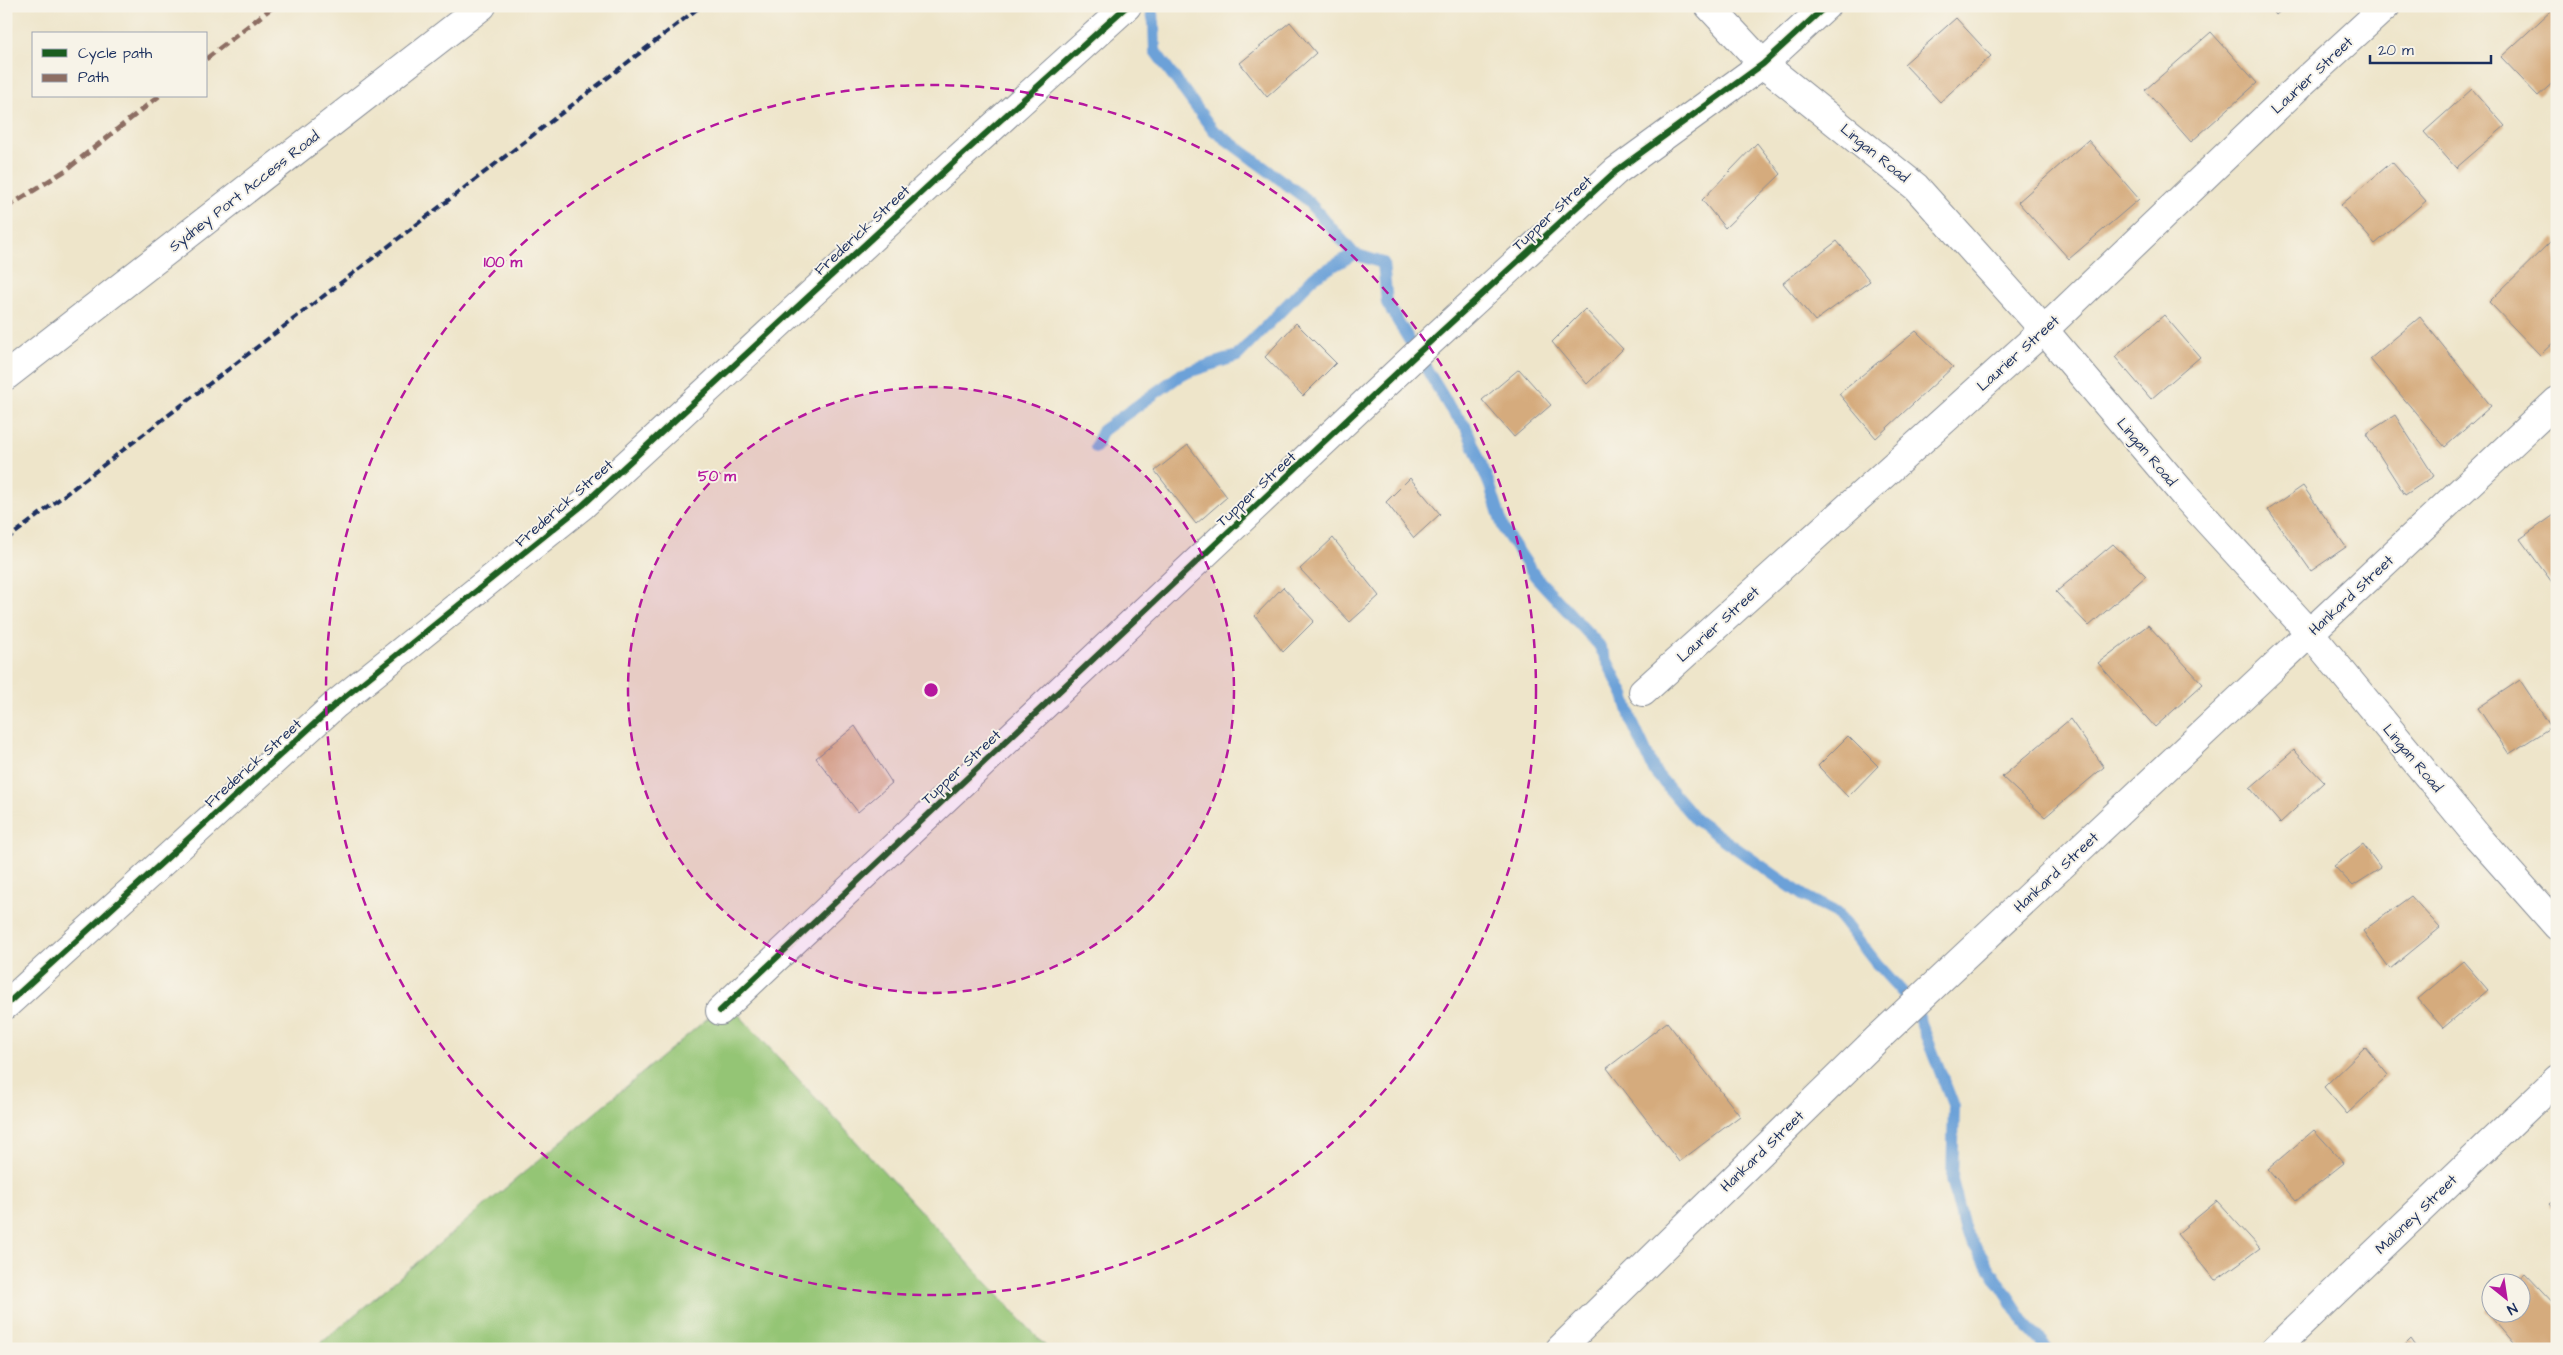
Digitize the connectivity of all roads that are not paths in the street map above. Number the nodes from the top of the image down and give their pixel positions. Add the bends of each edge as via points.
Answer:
1 (482, 6) edge
2 (1127, 6) edge
3 (1709, 6) edge
4 (1826, 6) edge
5 (2386, 6) edge
6 (1763, 64) junction
7 (2044, 330) junction
8 (6, 376) edge
9 (2557, 401) edge
10 (2310, 633) junction
11 (1643, 692) dead end
12 (2557, 926) edge
13 (6, 1005) edge
14 (720, 1011) dead end
15 (2557, 1079) edge
16 (1560, 1349) edge
17 (2275, 1349) edge

1 - 8 street, Sydney Port Access Road
2 - 13 street, Frederick Street via 583,505 336,704
3 - 6 street, Lingan Road
4 - 6 street, Tupper Street
5 - 7 street, Laurier Street
6 - 7 street, Lingan Road via 1916,186
6 - 14 street, Tupper Street via 1616,171
7 - 10 street, Lingan Road via 2184,496
7 - 11 street, Laurier Street
9 - 10 street, Hankard Street
10 - 12 street, Lingan Road via 2478,837
10 - 16 street, Hankard Street via 1877,1040
15 - 17 street, Maloney Street

